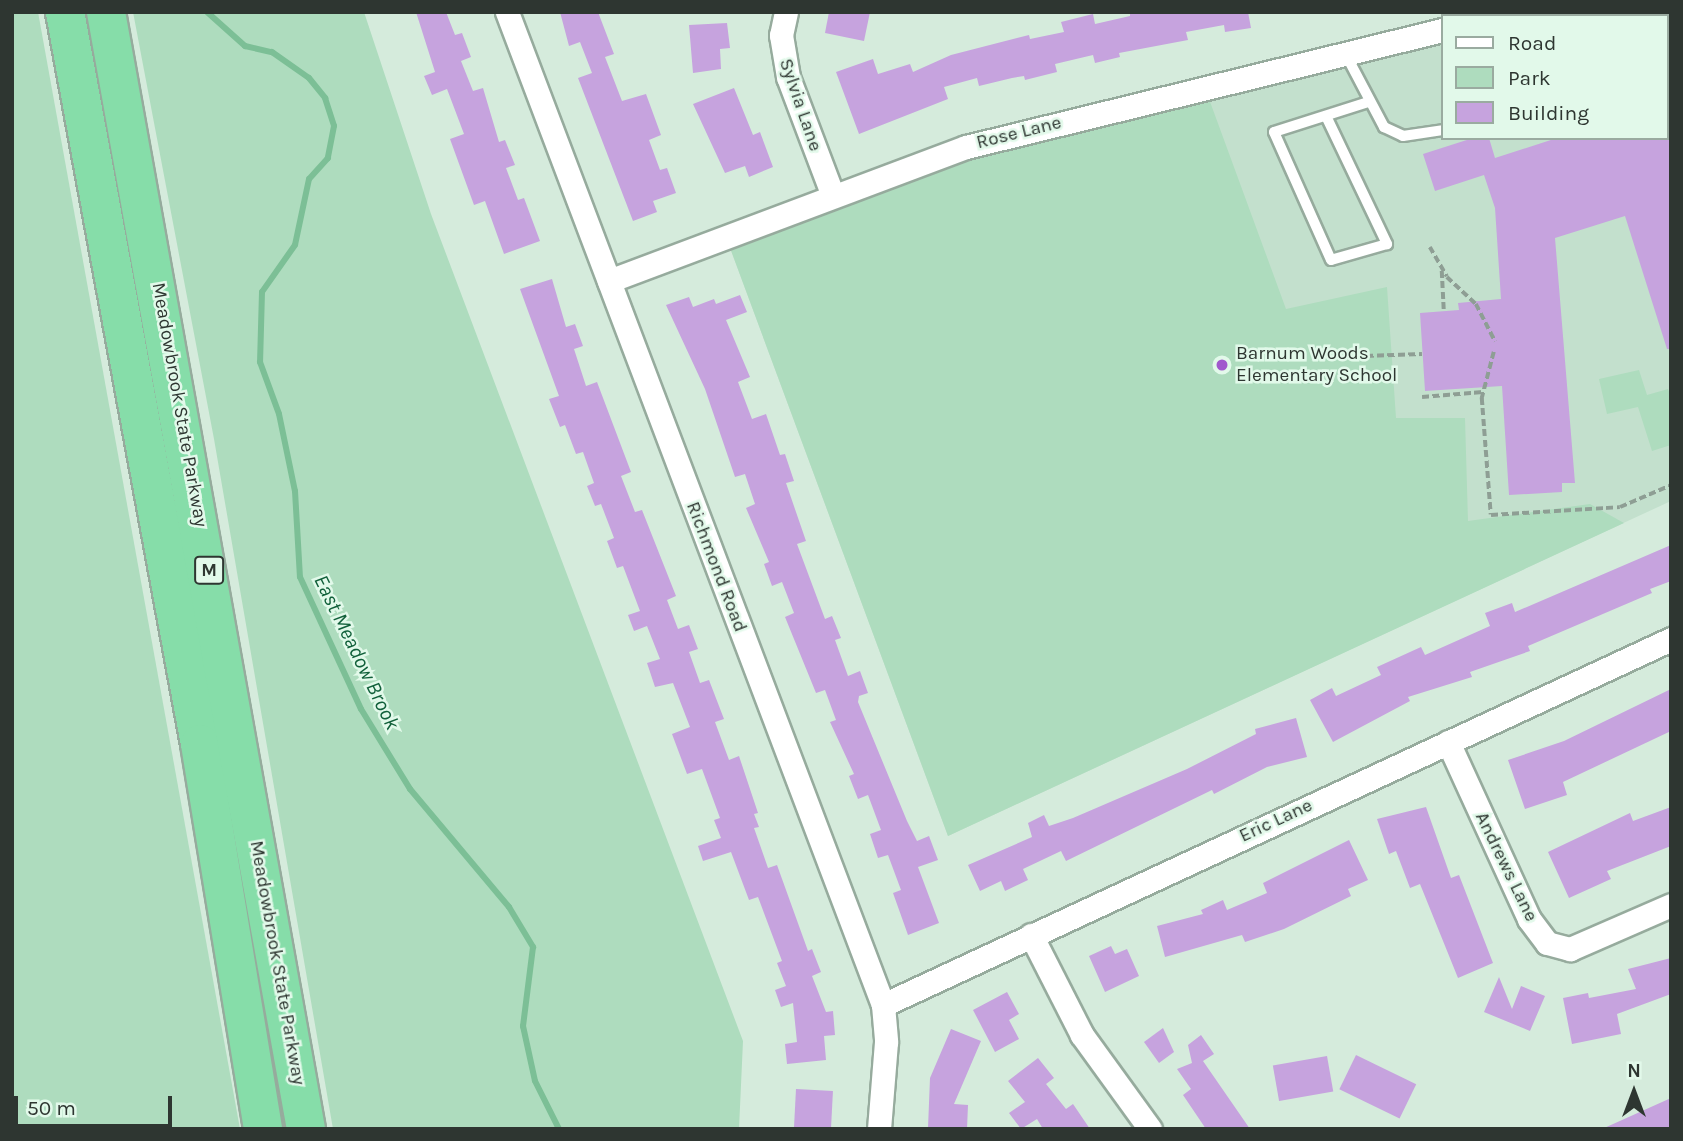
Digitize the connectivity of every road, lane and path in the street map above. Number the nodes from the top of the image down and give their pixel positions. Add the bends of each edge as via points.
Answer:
1 (65, 12) edge
2 (106, 12) edge
3 (507, 12) edge
4 (786, 12) edge
5 (1442, 30) edge
6 (1345, 53) junction
7 (1368, 102) junction
8 (1326, 116) junction
9 (1442, 130) edge
10 (833, 196) junction
11 (1430, 247) dead end
12 (1442, 268) junction
13 (609, 281) junction
14 (1444, 311) dead end
15 (1495, 341) dead end
16 (1494, 352) dead end
17 (1422, 354) dead end
18 (1335, 357) dead end
19 (1484, 392) junction
20 (1422, 397) dead end
21 (1671, 485) edge
22 (1671, 639) edge
23 (1448, 742) junction
24 (1671, 905) edge
25 (1031, 935) junction
26 (883, 1005) junction
27 (263, 1129) edge
28 (306, 1129) edge
29 (879, 1129) edge
30 (1150, 1129) edge

1 - 27 highway, Meadowbrook State Parkway / M via 200,744
2 - 28 highway, Meadowbrook State Parkway / M
3 - 13 street, Richmond Road
4 - 10 street, Sylvia Lane via 781,35 788,77
5 - 6 street, Rose Lane
6 - 7 lane
6 - 10 street, Rose Lane via 993,139
7 - 8 lane
7 - 9 lane via 1384,127 1404,136
8 - 8 lane via 1274,132 1331,260 1387,244
10 - 13 street, Rose Lane
11 - 12 path
12 - 14 path
12 - 15 path via 1476,304
13 - 26 street, Richmond Road
16 - 19 path
17 - 18 path
19 - 20 path
19 - 21 path via 1491,515 1620,507
22 - 23 street, Eric Lane
23 - 24 street, Andrews Lane via 1529,919 1547,943 1570,949
23 - 25 street, Eric Lane
25 - 26 street, Eric Lane
25 - 30 street via 1082,1035
26 - 29 street, Richmond Road via 886,1042

